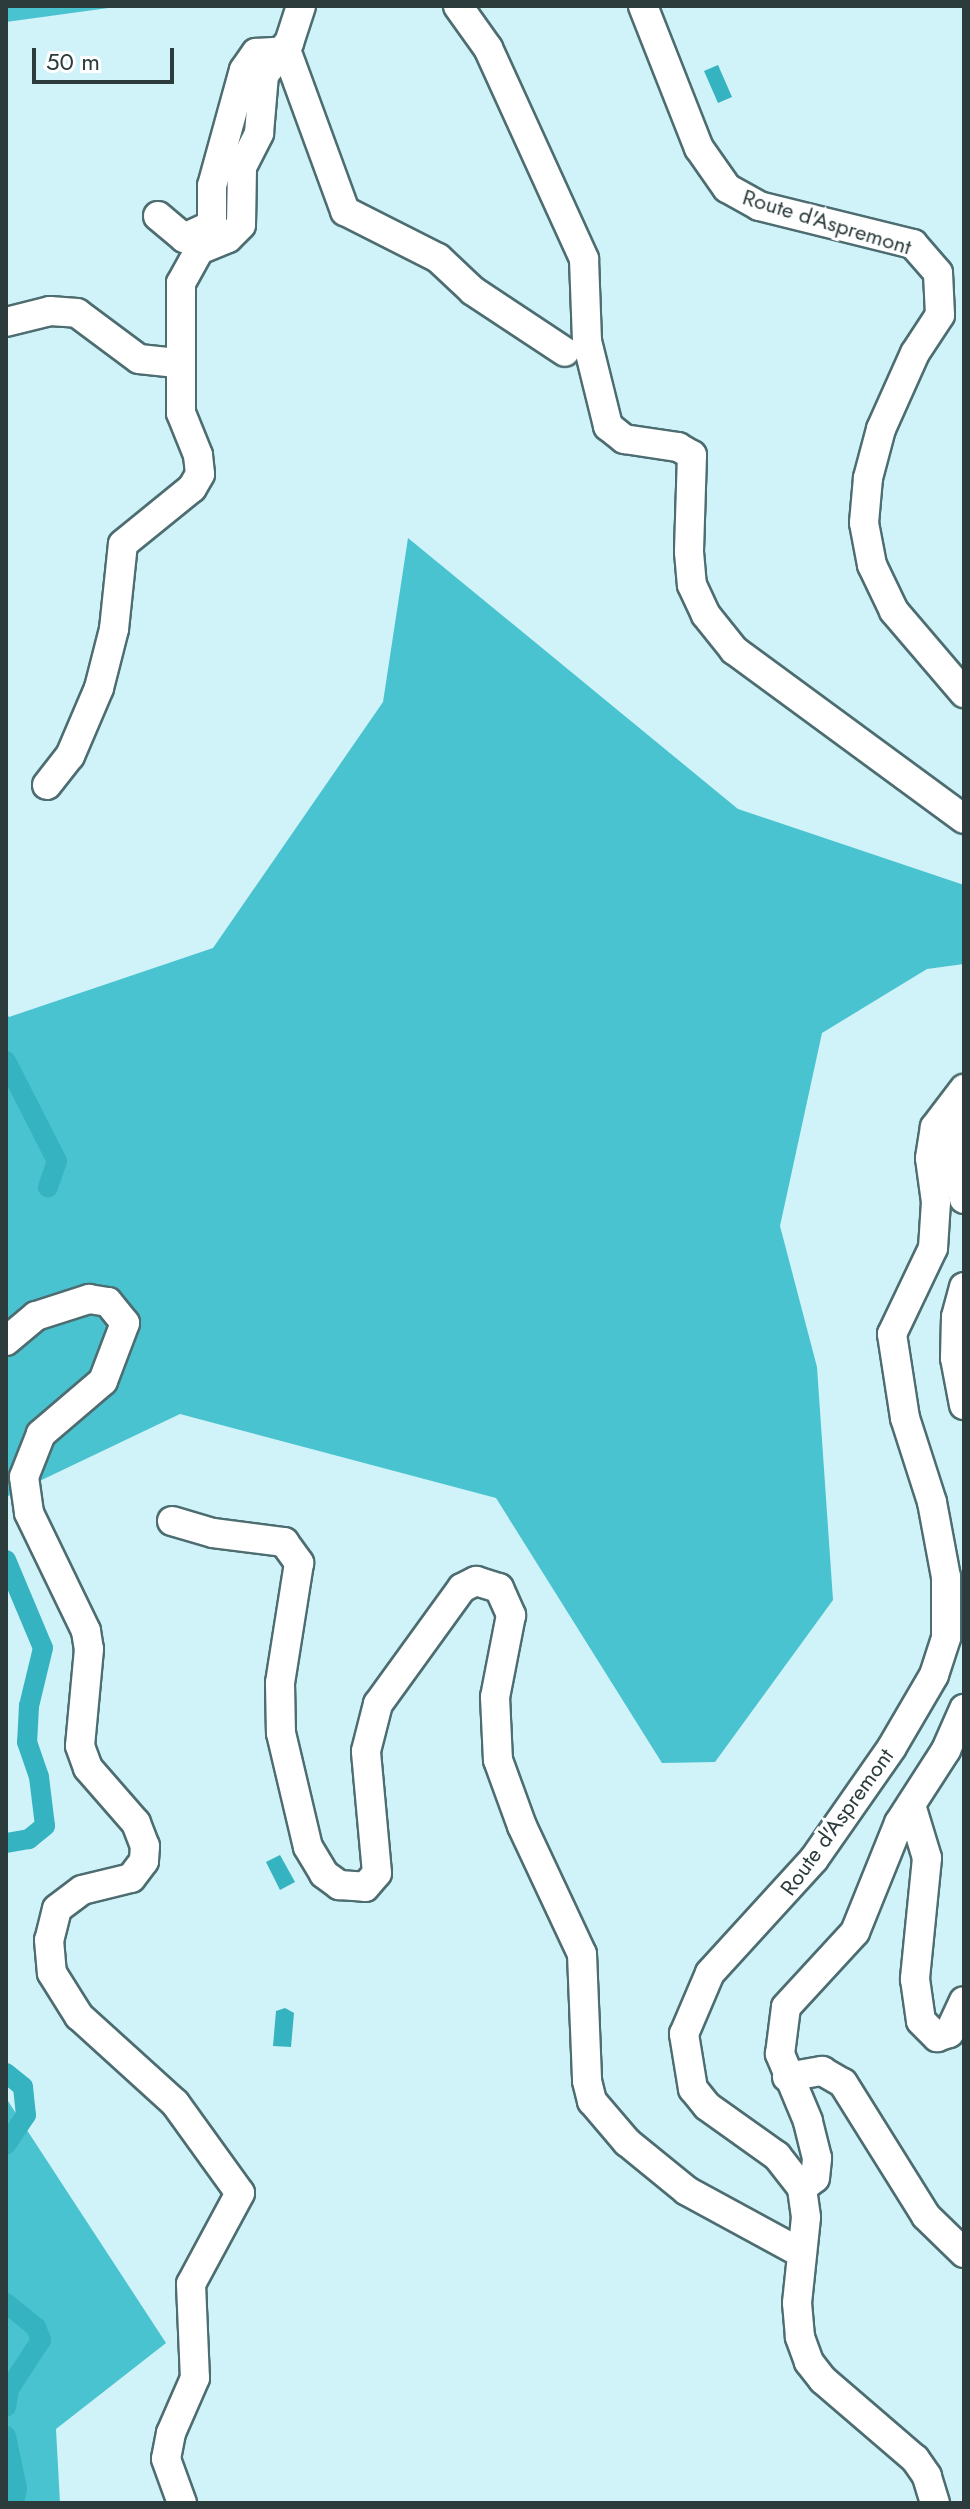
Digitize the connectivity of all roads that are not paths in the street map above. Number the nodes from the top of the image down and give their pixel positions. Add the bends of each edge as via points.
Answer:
1 (301, 6) edge
2 (458, 6) edge
3 (643, 6) edge
4 (282, 50) junction
5 (158, 216) dead end
6 (6, 322) edge
7 (565, 352) dead end
8 (177, 363) junction
9 (964, 693) edge
10 (47, 785) dead end
11 (964, 819) edge
12 (964, 1089) edge
13 (964, 1122) edge
14 (964, 1199) edge
15 (964, 1287) edge
16 (6, 1341) edge
17 (964, 1405) edge
18 (172, 1521) dead end
19 (964, 1709) edge
20 (911, 1805) junction
21 (964, 2001) edge
22 (787, 2077) junction
23 (802, 2188) junction
24 (801, 2253) junction
25 (964, 2253) edge
26 (182, 2503) edge
27 (935, 2503) edge

1 - 4 street
2 - 11 street via 488,48 584,259 587,341 608,426 624,439 678,447 692,455 689,552 692,585 706,615 734,650
3 - 9 street, Route d'Aspremont via 699,148 727,188 759,206 913,244 938,273 940,315 915,353 881,429 868,478 864,523 872,565 889,602
4 - 5 street via 256,53 244,70 212,186 212,225 184,238
4 - 7 street via 345,211 438,258 473,291
4 - 8 street via 264,75 259,133 242,167 241,225 228,238 199,250 181,283
6 - 8 street via 50,311 77,313 139,359
8 - 10 street via 181,413 200,474 192,488 123,544 114,629 99,688 70,756
12 - 23 street, Route d'Aspremont via 935,1127 930,1158 936,1202 933,1248 892,1334 905,1418 932,1502 946,1577 946,1638 934,1675 892,1747 814,1859 710,1973 684,2034 693,2089 707,2106 777,2156
13 - 14 street via 954,1155
15 - 17 street via 956,1317 955,1358
16 - 26 street via 36,1316 89,1299 108,1302 125,1323 103,1381 41,1434 24,1477 29,1513 88,1640 80,1746 88,1768 136,1823 145,1846 144,1861 131,1878 82,1890 57,1909 49,1940 52,1973 79,2016 175,2103 240,2193 191,2284 195,2378 171,2433 166,2459
18 - 24 street via 213,1533 284,1542 299,1563 280,1683 281,1733 308,1847 324,1874 339,1885 365,1887 377,1873 366,1751 378,1704 462,1588 476,1581 499,1588 511,1615 495,1697 498,1760 522,1826 582,1954 592,2101 627,2142 687,2191
19 - 20 street via 946,1750
20 - 21 street via 927,1858 915,1988 921,2021 937,2037 949,2033
20 - 22 street via 855,1932 786,2007 780,2054
22 - 23 street via 808,2121 817,2158 815,2178
22 - 25 street via 822,2071 843,2083 926,2216
23 - 24 street
24 - 27 street via 797,2303 809,2362 915,2459

